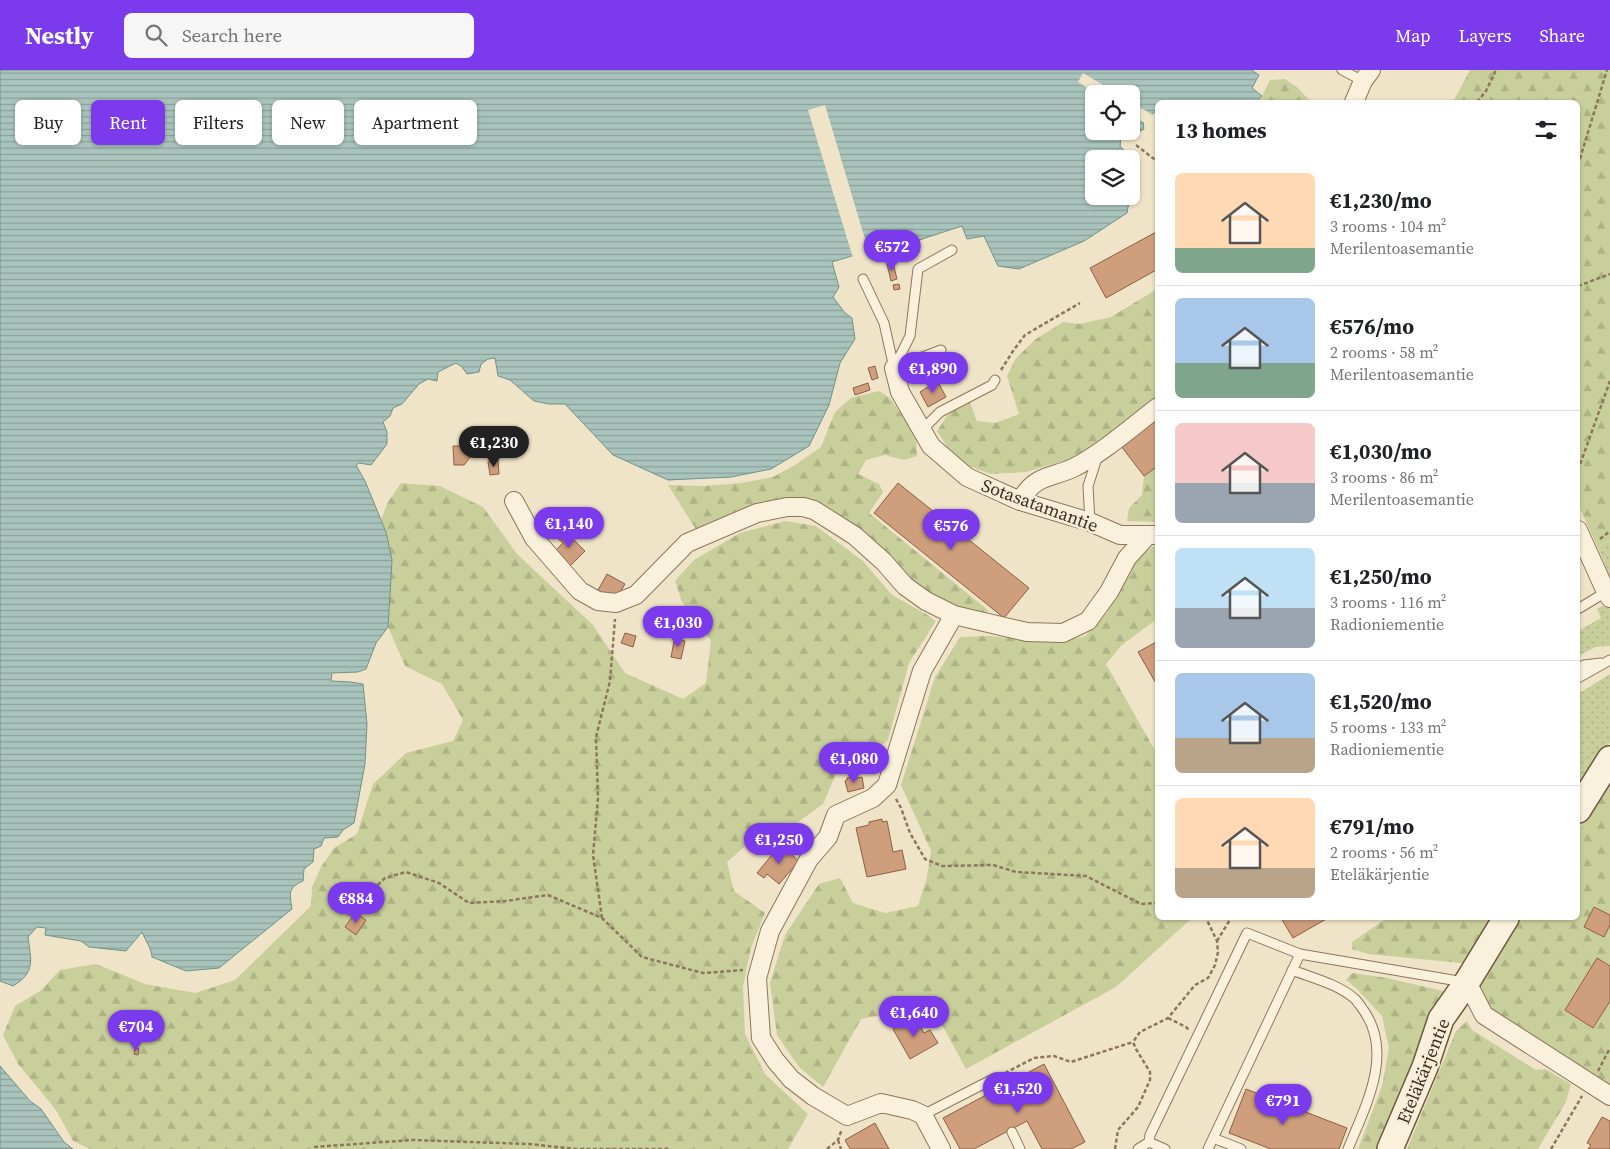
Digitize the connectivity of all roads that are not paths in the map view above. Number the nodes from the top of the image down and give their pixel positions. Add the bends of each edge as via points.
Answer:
1 (1342, 70) edge
2 (1367, 75) edge
3 (1355, 100) edge
4 (952, 250) dead end
5 (863, 280) dead end
6 (941, 350) dead end
7 (894, 368) junction
8 (995, 380) road end
9 (1155, 409) edge
10 (922, 430) junction
11 (1098, 452) junction
12 (514, 500) dead end
13 (1020, 501) junction
14 (1090, 522) junction
15 (1580, 534) edge
16 (1152, 535) edge
17 (1608, 595) edge
18 (1580, 608) edge
19 (954, 615) junction
20 (1608, 661) edge
21 (1580, 668) edge
22 (1580, 677) edge
23 (1610, 759) edge
24 (1580, 807) edge
25 (1505, 920) edge
26 (1300, 954) junction
27 (1292, 970) junction
28 (1467, 982) junction
29 (995, 1078) road end
30 (1610, 1096) edge
31 (924, 1115) junction
32 (1012, 1132) dead end
33 (1213, 1138) junction
34 (1149, 1142) junction
35 (941, 1149) edge
36 (1020, 1149) edge
37 (1138, 1149) edge
38 (1165, 1149) edge
39 (1208, 1149) edge
40 (1241, 1149) edge
41 (1348, 1149) edge
42 (1390, 1149) edge

1 - 2 lane
2 - 3 street
4 - 7 lane via 918,269 910,336
5 - 7 lane via 884,323
6 - 7 lane
7 - 10 street, Sotasatamantie via 900,392
8 - 10 lane via 940,412
9 - 11 street
10 - 13 street, Sotasatamantie via 931,446 966,477
11 - 13 street via 1074,468 1044,477 1026,491
11 - 14 lane via 1088,486
12 - 19 street via 534,538 580,591 598,601 616,603 636,595 687,543 757,513 802,507 814,510 855,536 884,562 904,586
13 - 14 street, Sotasatamantie
14 - 16 street, Sotasatamantie via 1120,534
15 - 17 street
16 - 19 street via 1127,558 1109,592 1088,621 1063,632 1027,632
17 - 18 lane
19 - 31 street via 922,670 887,785 873,798 836,815 828,837 809,858 770,931 757,978 761,1038 791,1079 847,1116 881,1103
20 - 21 lane
20 - 22 lane
23 - 24 street
25 - 28 street, Eteläkärjentie
26 - 27 lane
26 - 28 lane
26 - 34 lane via 1247,933
27 - 33 lane
27 - 41 lane via 1355,999 1370,1021 1377,1044 1375,1075
28 - 30 street via 1484,1015
28 - 42 street, Eteläkärjentie via 1441,1019 1425,1067
29 - 31 lane
31 - 35 street
32 - 36 lane
33 - 39 lane
33 - 40 lane
34 - 37 lane
34 - 38 lane

